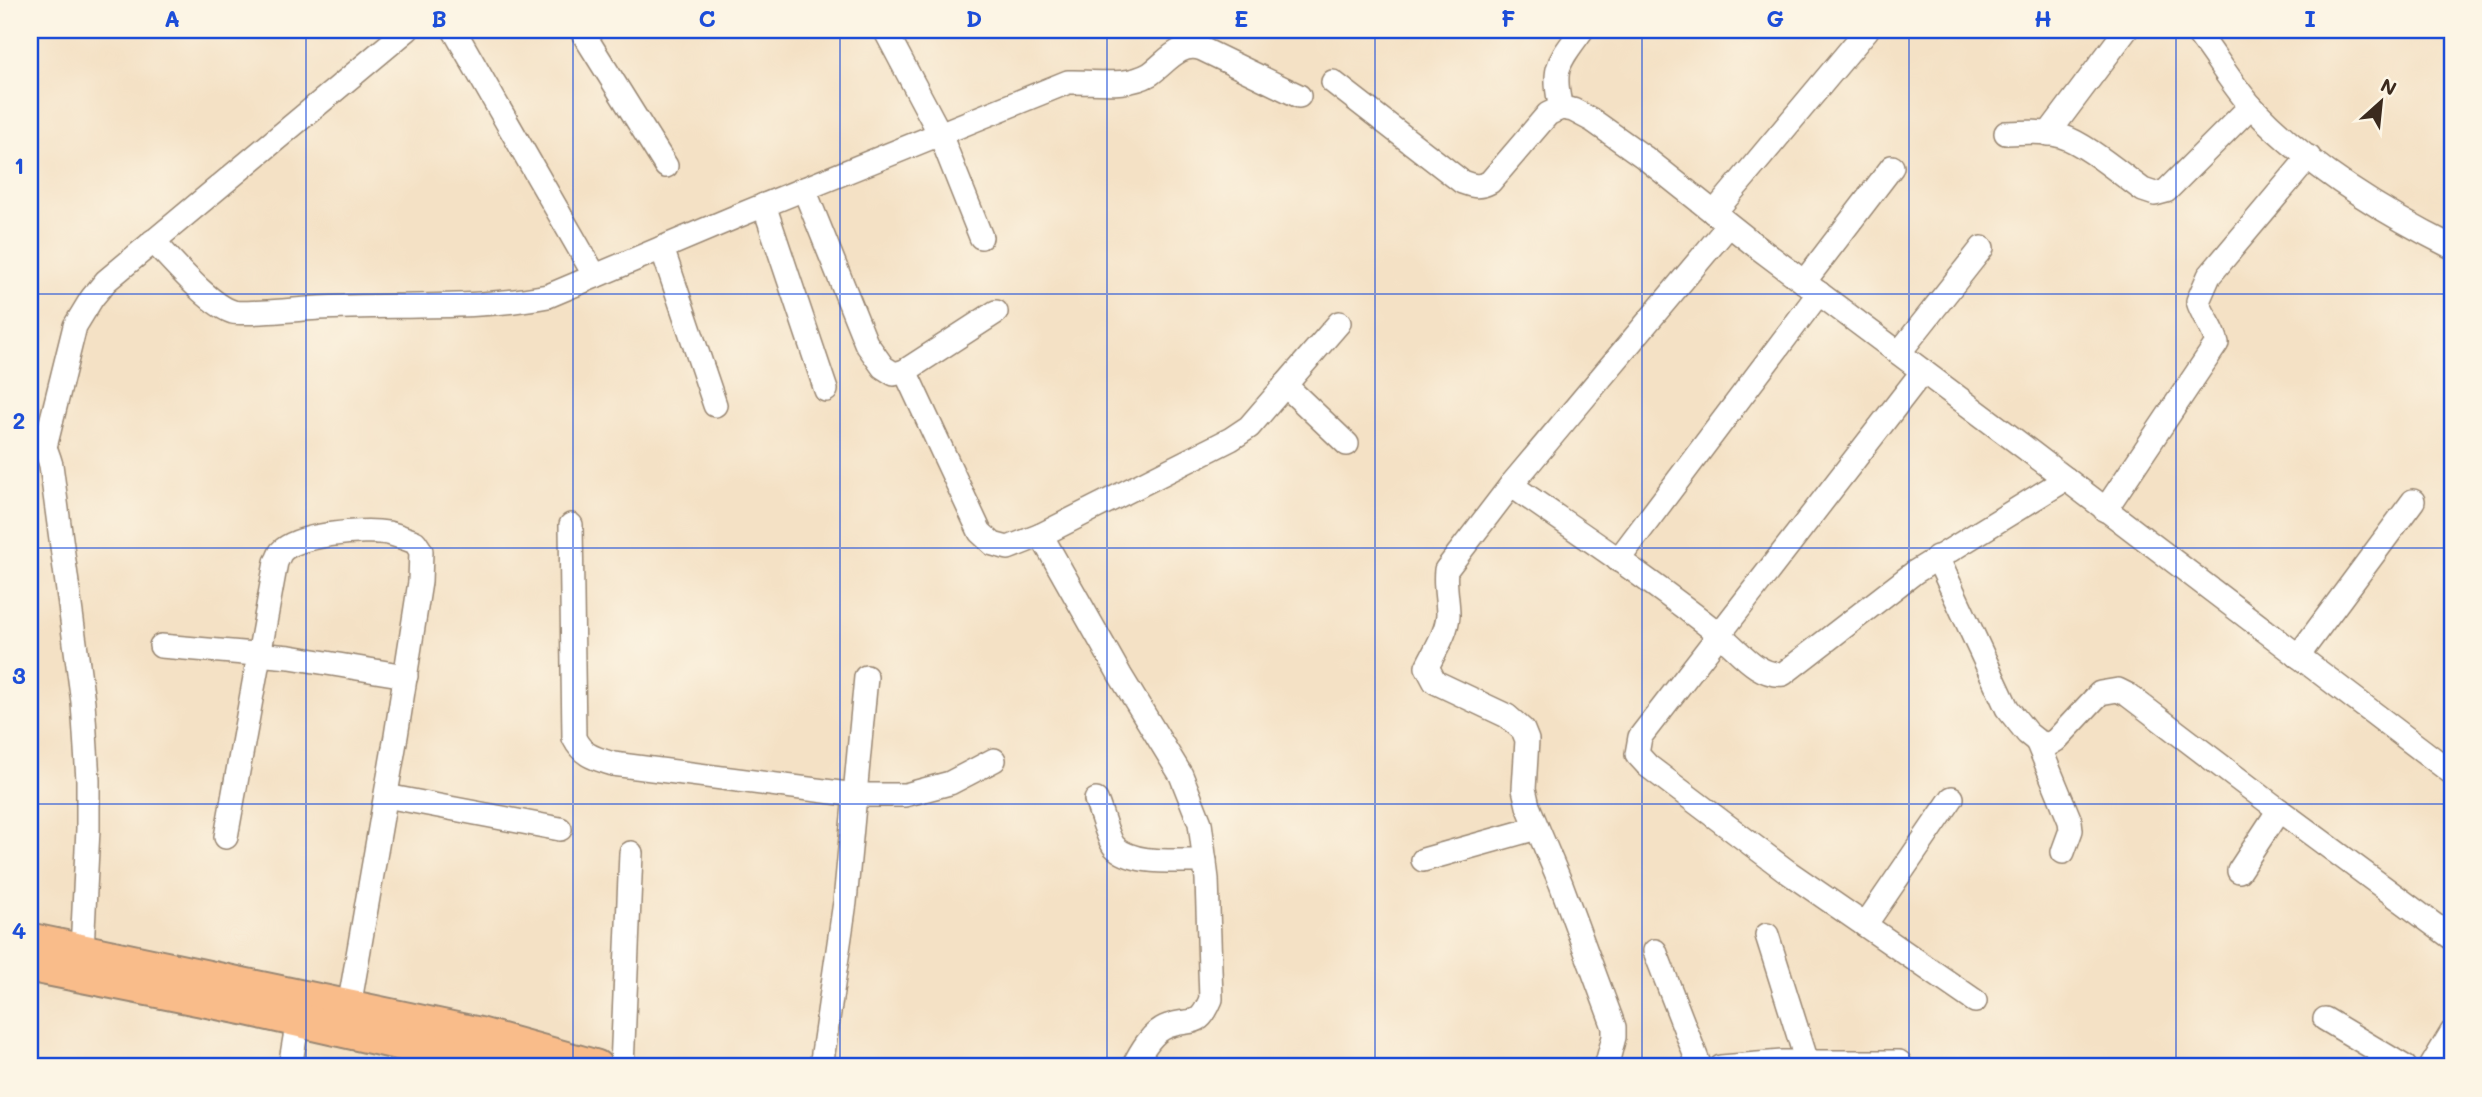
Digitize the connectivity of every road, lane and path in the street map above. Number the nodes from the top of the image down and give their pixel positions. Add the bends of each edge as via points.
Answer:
1 (407, 30) edge
2 (454, 30) edge
3 (582, 30) edge
4 (885, 30) edge
5 (1582, 30) edge
6 (1867, 30) edge
7 (2126, 30) edge
8 (2194, 30) edge
9 (1333, 82) dead end
10 (1299, 96) dead end
11 (2251, 106) junction
12 (1561, 108) junction
13 (2007, 133) dead end
14 (940, 134) junction
15 (2048, 134) junction
16 (2309, 157) junction
17 (666, 166) dead end
18 (1892, 167) dead end
19 (804, 189) junction
20 (764, 205) junction
21 (1721, 219) junction
22 (981, 237) dead end
23 (153, 241) junction
24 (2452, 247) edge
25 (662, 248) junction
26 (1982, 248) dead end
27 (595, 276) junction
28 (1812, 288) junction
29 (996, 312) dead end
30 (1339, 323) dead end
31 (1899, 353) junction
32 (905, 371) junction
33 (1923, 371) junction
34 (1285, 385) junction
35 (825, 390) dead end
36 (715, 405) dead end
37 (38, 439) edge
38 (1346, 444) dead end
39 (2066, 479) junction
40 (1511, 485) junction
41 (2413, 501) dead end
42 (2105, 510) junction
43 (571, 525) dead end
44 (1041, 536) junction
45 (1937, 557) junction
46 (1618, 560) junction
47 (1721, 635) junction
48 (161, 646) dead end
49 (260, 654) junction
50 (2298, 656) junction
51 (406, 676) junction
52 (866, 677) dead end
53 (2036, 741) junction
54 (994, 760) dead end
55 (2452, 773) edge
56 (856, 795) junction
57 (386, 796) junction
58 (1952, 798) dead end
59 (1096, 800) dead end
60 (2279, 810) junction
61 (559, 828) dead end
62 (1538, 828) junction
63 (226, 837) dead end
64 (2063, 852) dead end
65 (631, 853) dead end
66 (1423, 860) dead end
67 (1205, 861) junction
68 (2239, 871) dead end
69 (1865, 925) junction
70 (1768, 935) dead end
71 (2452, 938) edge
72 (30, 940) edge
73 (1655, 951) dead end
74 (78, 962) junction
75 (30, 965) edge
76 (1975, 1001) dead end
77 (349, 1007) junction
78 (2325, 1019) dead end
79 (298, 1020) junction
80 (2452, 1032) edge
81 (1807, 1062) junction
82 (1899, 1062) dead end
83 (290, 1067) edge
84 (505, 1067) edge
85 (596, 1067) edge
86 (622, 1067) edge
87 (821, 1067) edge
88 (1133, 1067) edge
89 (1606, 1067) edge
90 (1700, 1067) edge
91 (1721, 1067) edge
92 (2405, 1067) edge
93 (2431, 1067) edge

1 - 23 street
2 - 27 street
3 - 17 street
4 - 14 street
5 - 12 street via 1555,75
6 - 21 street
7 - 15 street
8 - 11 street
9 - 12 street via 1472,186 1490,182 1548,114
10 - 14 street via 1195,46 1168,57 1150,74 1113,84 1068,82
11 - 15 street via 2166,191 2155,194 2076,142
11 - 16 street
12 - 21 street via 1592,120
13 - 15 street
14 - 19 street
14 - 22 street
16 - 24 street via 2409,225
16 - 42 street via 2209,276 2197,301 2217,343
18 - 28 street
19 - 20 street
19 - 32 street via 866,343 883,367 894,374
20 - 25 street
20 - 35 street
21 - 28 street
21 - 40 street
23 - 27 street via 208,297 234,312 523,301
23 - 37 street via 106,281 75,326
25 - 27 street
25 - 36 street
26 - 31 street
28 - 31 street
28 - 46 street
29 - 32 street
30 - 34 street
31 - 33 street
32 - 44 street via 980,532 993,544 1008,548
33 - 39 street
33 - 47 street
34 - 38 street
34 - 44 street via 1249,427 1231,439
37 - 74 street via 51,465 83,702 88,829
39 - 42 street
39 - 45 street
40 - 46 street
40 - 62 street via 1446,570 1448,618 1427,667 1435,682 1507,716 1523,730 1527,740 1524,789
41 - 50 street
42 - 50 street
43 - 56 street via 574,738 580,751 613,764
44 - 67 street via 1181,775 1200,823
45 - 47 street via 1783,674 1759,668
45 - 53 street via 2007,708
46 - 47 street
47 - 69 street via 1640,737 1637,754 1788,872
48 - 49 street
49 - 51 street
49 - 51 street via 281,552 324,535 388,533 415,542 421,551
49 - 63 street
50 - 55 street
51 - 57 street
52 - 56 street
53 - 60 street via 2048,745 2100,693 2118,690
53 - 64 street via 2070,821
54 - 56 street via 923,792
56 - 87 street
57 - 61 street
57 - 77 street
58 - 69 street
59 - 67 street via 1113,845 1126,854 1142,859
60 - 68 street
60 - 71 street
62 - 66 street
62 - 89 street via 1614,1027
65 - 86 street
67 - 88 street via 1211,999 1204,1014 1192,1023 1168,1026 1153,1035
69 - 76 street
70 - 81 street
72 - 74 highway
73 - 90 street
74 - 75 highway
74 - 77 highway
74 - 79 highway
77 - 85 highway via 478,1034
78 - 92 street
79 - 83 street
79 - 84 highway
80 - 93 street
81 - 82 street
81 - 91 street

